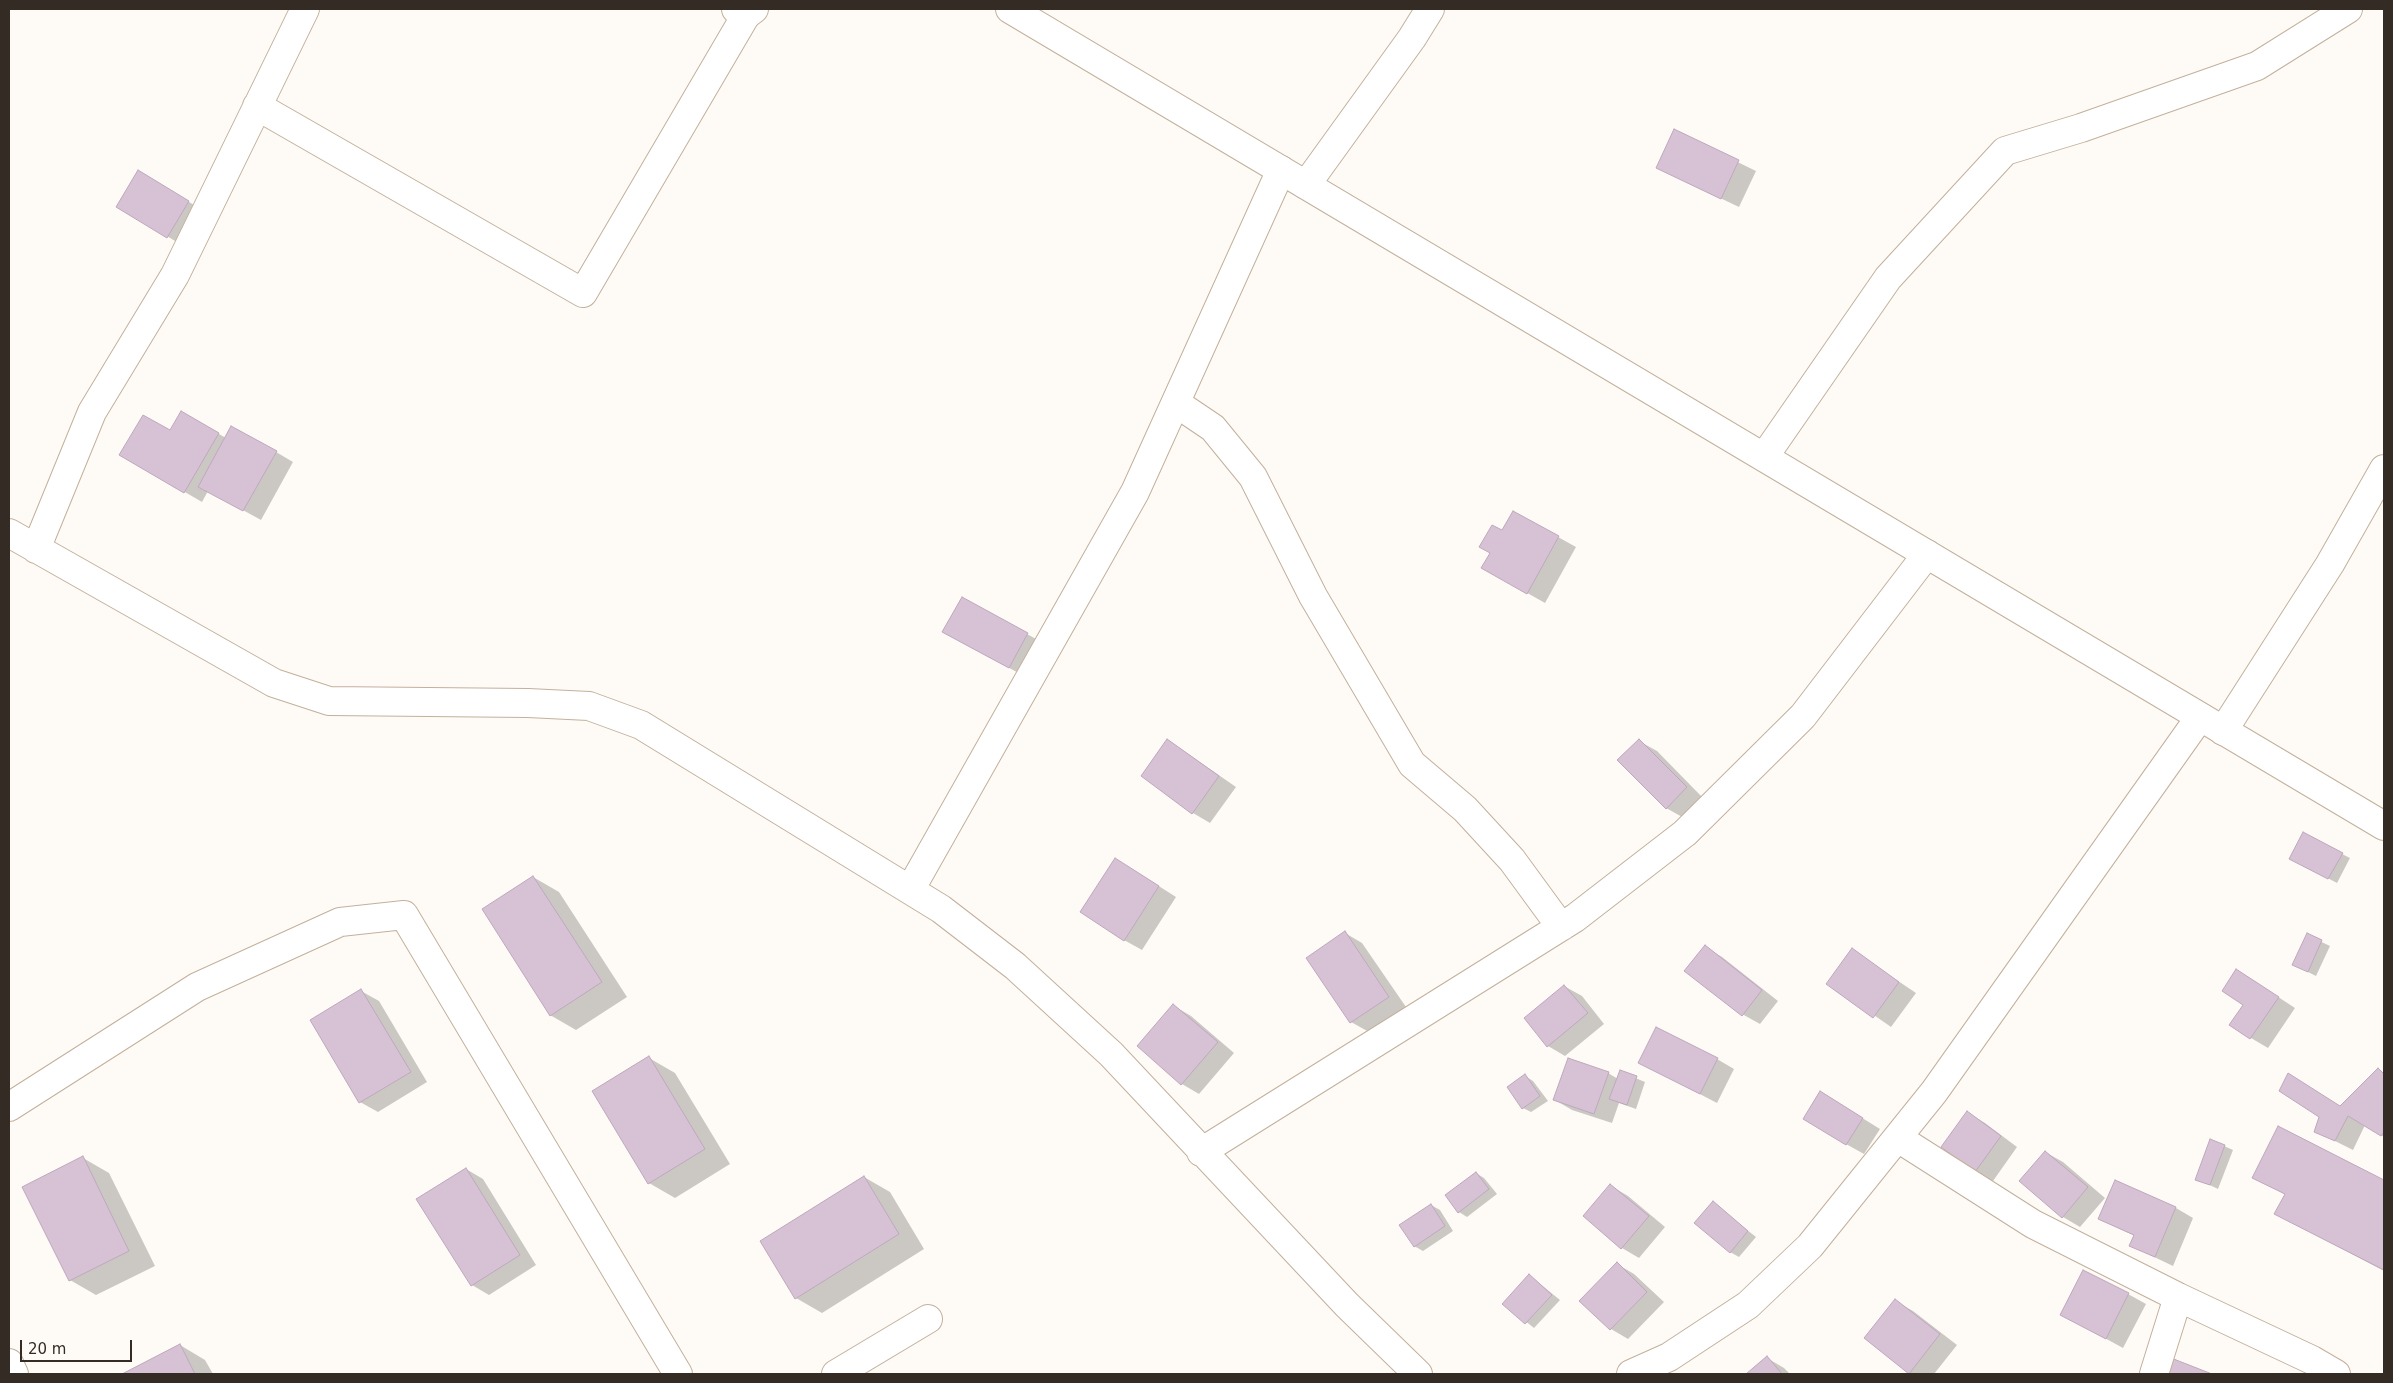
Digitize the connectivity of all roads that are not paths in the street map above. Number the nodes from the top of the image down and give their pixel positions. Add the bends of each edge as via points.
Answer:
1 (306, 9) edge
2 (1010, 9) edge
3 (1430, 9) edge
4 (2348, 9) edge
5 (745, 11) edge
6 (257, 106) junction
7 (1281, 170) junction
8 (1306, 185) junction
9 (1176, 403) junction
10 (1764, 457) junction
11 (2384, 469) edge
12 (9, 533) edge
13 (36, 549) junction
14 (1927, 554) junction
15 (2200, 717) junction
16 (2223, 730) junction
17 (2384, 826) edge
18 (910, 890) junction
19 (1561, 927) junction
20 (9, 1107) edge
21 (1898, 1138) junction
22 (1201, 1152) junction
23 (2178, 1297) junction
24 (928, 1319) dead end
25 (9, 1363) edge
26 (842, 1373) edge
27 (14, 1374) edge
28 (678, 1374) edge
29 (1418, 1374) edge
30 (1631, 1374) edge
31 (2154, 1374) edge
32 (2336, 1374) edge

1 - 6 street
2 - 7 street
3 - 8 street
4 - 10 street via 2257,66 2005,151 1888,278
5 - 6 street via 584,293
6 - 13 street via 175,275 92,412
7 - 8 street
7 - 9 street
8 - 10 street
9 - 18 street via 1135,492
9 - 19 street via 1213,428 1253,477 1313,596 1412,764 1465,809 1512,860
10 - 14 street
11 - 16 street via 2330,564
12 - 13 street
13 - 18 street via 274,683 329,701 589,706 641,725
14 - 15 street
14 - 19 street via 1803,716 1685,833
15 - 16 street
15 - 21 street
16 - 17 street
18 - 22 street via 941,909 1015,966 1111,1054
19 - 22 street
20 - 28 street via 197,987 340,922 404,915
21 - 23 street via 2033,1224
21 - 30 street via 1810,1246 1748,1304 1668,1357
22 - 29 street via 1347,1306
23 - 31 street
23 - 32 street
24 - 26 street
25 - 27 street

